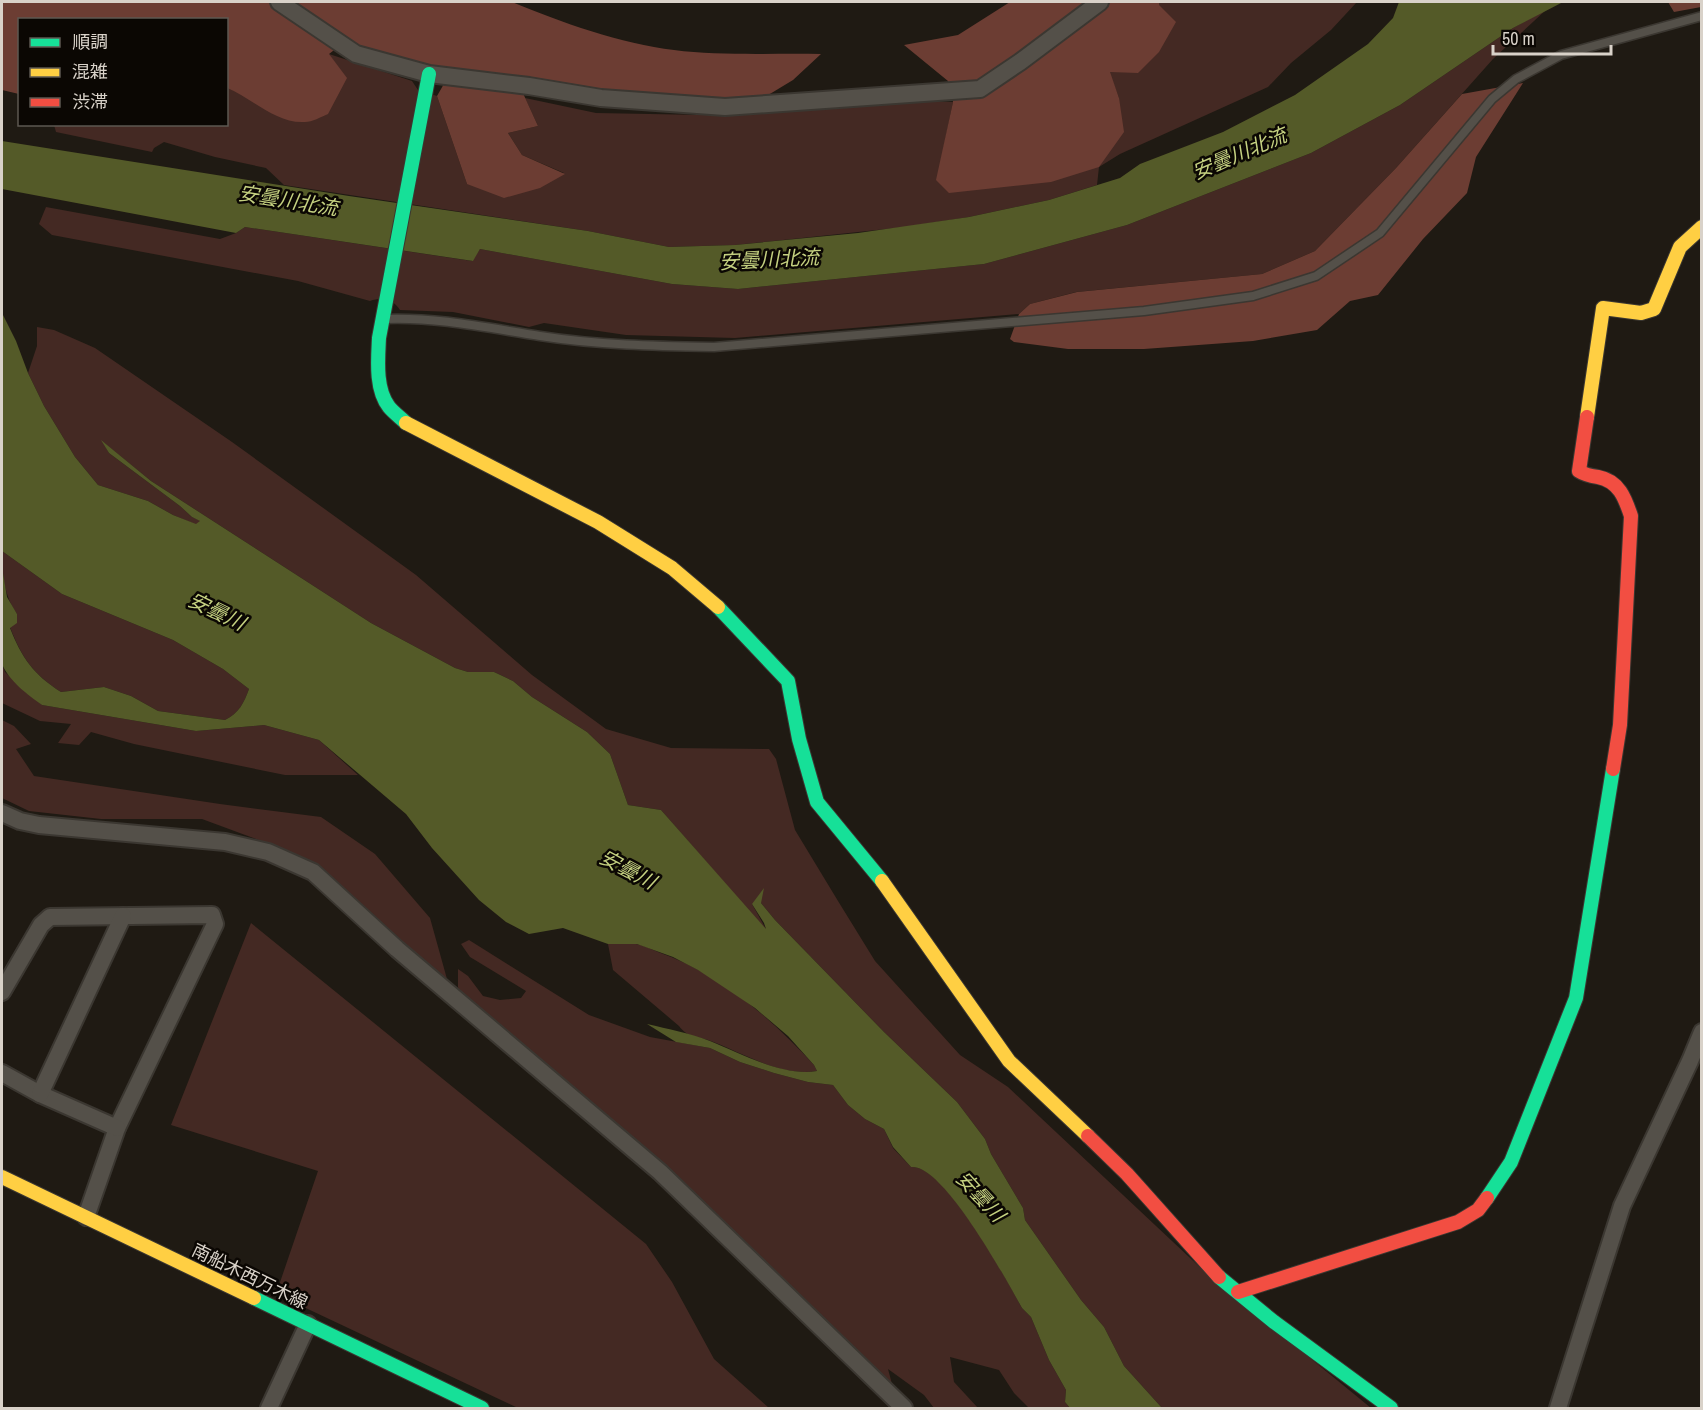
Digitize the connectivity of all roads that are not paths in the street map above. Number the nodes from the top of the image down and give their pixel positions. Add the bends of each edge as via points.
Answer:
1 (279, 2) edge
2 (1100, 2) edge
3 (1701, 16) edge
4 (428, 82) junction
5 (1701, 227) edge
6 (382, 319) junction
7 (2, 813) edge
8 (123, 916) junction
9 (2, 992) edge
10 (1701, 1032) edge
11 (2, 1073) edge
12 (40, 1094) junction
13 (117, 1128) junction
14 (2, 1177) edge
15 (86, 1217) junction
16 (1238, 1293) junction
17 (308, 1324) junction
18 (269, 1408) edge
19 (482, 1408) edge
20 (904, 1408) edge
21 (1391, 1408) edge
22 (1558, 1408) edge

1 - 4 street via 356,54
2 - 4 street via 980,89 725,106 602,98 528,86
3 - 6 lane via 1561,55 1516,79 1492,99 1380,233 1316,276 1253,296 1144,311 714,346 612,343 418,318
4 - 6 street
5 - 16 street via 1680,247 1654,309 1641,313 1603,308 1579,471 1620,488 1631,516 1620,725 1576,998 1511,1162 1478,1210 1458,1222
6 - 16 street via 378,362 381,388 388,406 406,423 598,522 672,568 726,614 788,681 817,802 882,879 1009,1061 1127,1174 1215,1274
7 - 20 street via 39,825 225,842 268,852 313,872 397,950 660,1172
8 - 9 street via 50,917 41,925
8 - 12 street
8 - 13 street via 212,915 215,924
10 - 22 street via 1622,1206
11 - 12 street
12 - 13 street
13 - 15 street
14 - 15 street, 南船木西万木線
15 - 17 street, 南船木西万木線
16 - 21 street
17 - 18 street
17 - 19 street, 南船木西万木線

